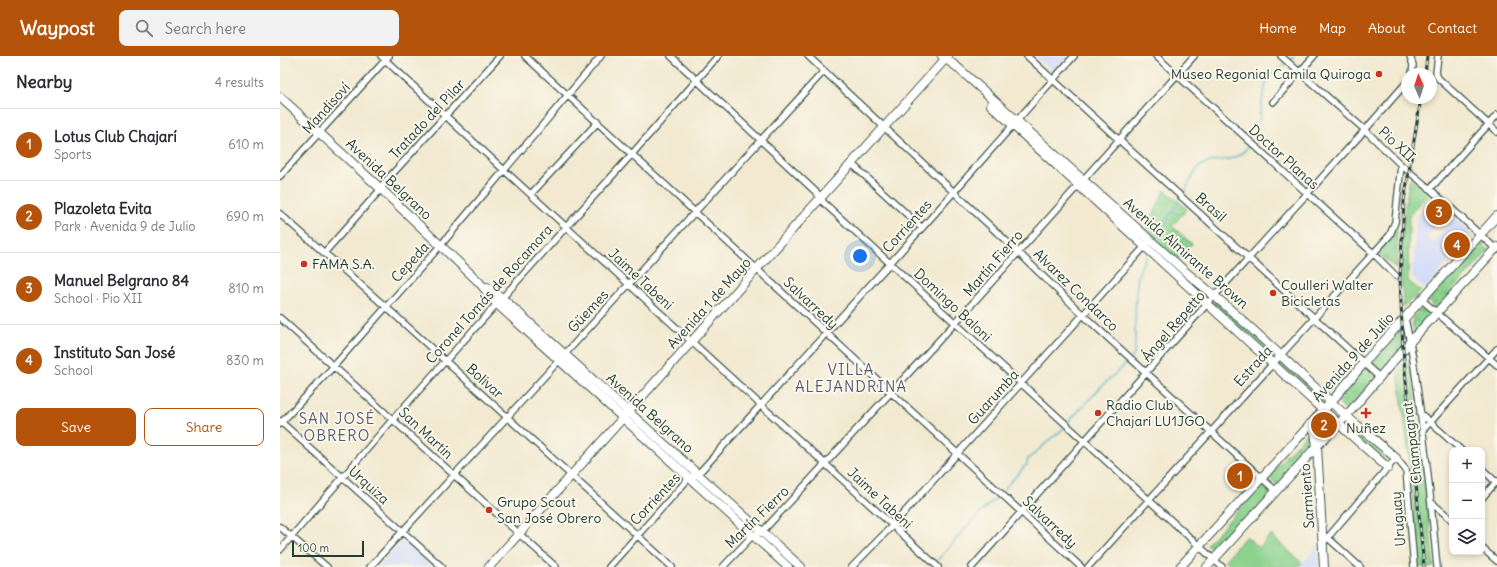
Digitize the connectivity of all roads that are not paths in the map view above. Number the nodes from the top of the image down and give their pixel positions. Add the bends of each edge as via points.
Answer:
1 (500, 56) edge
2 (525, 56) edge
3 (601, 56) edge
4 (671, 56) edge
5 (718, 56) edge
6 (808, 56) edge
7 (1027, 56) edge
8 (1074, 56) edge
9 (1156, 56) edge
10 (1194, 56) edge
11 (1314, 56) edge
12 (1410, 56) edge
13 (1438, 56) edge
14 (386, 57) edge
15 (945, 57) edge
16 (1282, 57) edge
17 (1413, 68) edge
18 (824, 71) junction
19 (1300, 71) junction
20 (1177, 75) junction
21 (1053, 80) junction
22 (698, 81) junction
23 (1401, 89) edge
24 (567, 95) junction
25 (280, 97) edge
26 (1273, 102) dead end
27 (1497, 115) edge
28 (446, 116) junction
29 (598, 122) junction
30 (1015, 123) junction
31 (1488, 124) junction
32 (885, 127) junction
33 (1365, 130) junction
34 (320, 132) junction
35 (1497, 132) edge
36 (1118, 139) junction
37 (761, 140) junction
38 (632, 154) junction
39 (852, 164) junction
40 (1401, 165) junction
41 (505, 171) junction
42 (280, 176) edge
43 (1080, 182) junction
44 (381, 189) junction
45 (1430, 189) junction
46 (953, 192) junction
47 (531, 194) junction
48 (1308, 194) junction
49 (821, 198) junction
50 (695, 212) junction
51 (280, 214) edge
52 (1497, 216) edge
53 (566, 227) junction
54 (922, 228) junction
55 (1480, 235) junction
56 (1147, 243) junction
57 (440, 246) junction
58 (1497, 248) edge
59 (324, 252) junction
60 (1018, 252) junction
61 (1373, 253) junction
62 (1250, 259) junction
63 (889, 263) junction
64 (758, 269) junction
65 (1396, 276) dead end
66 (629, 284) junction
67 (1215, 296) junction
68 (1422, 300) junction
69 (499, 301) junction
70 (1207, 304) junction
71 (386, 307) junction
72 (1437, 313) junction
73 (1083, 315) junction
74 (1314, 317) junction
75 (280, 318) edge
76 (1405, 318) junction
77 (955, 323) junction
78 (826, 332) junction
79 (692, 342) junction
80 (1409, 344) junction
81 (1497, 348) edge
82 (1280, 354) junction
83 (562, 357) junction
84 (1489, 358) junction
85 (445, 361) junction
86 (1272, 363) junction
87 (1364, 363) junction
88 (1497, 365) edge
89 (334, 366) junction
90 (1147, 373) junction
91 (1379, 377) junction
92 (1021, 384) junction
93 (891, 393) junction
94 (1331, 402) junction
95 (761, 405) junction
96 (1322, 410) junction
97 (629, 412) junction
98 (1420, 413) junction
99 (1347, 415) junction
100 (507, 417) junction
101 (393, 418) junction
102 (623, 418) junction
103 (1430, 421) junction
104 (281, 423) edge
105 (1310, 424) junction
106 (1338, 424) junction
107 (1422, 430) junction
108 (1210, 431) junction
109 (1085, 442) junction
110 (1317, 446) junction
111 (1458, 447) edge
112 (958, 453) junction
113 (1396, 458) junction
114 (825, 464) junction
115 (1388, 468) junction
116 (1406, 470) joint
117 (1485, 472) edge
118 (698, 474) junction
119 (454, 475) junction
120 (572, 475) junction
121 (342, 477) junction
122 (1261, 477) junction
123 (689, 478) junction
124 (1497, 482) edge
125 (1276, 491) junction
126 (1485, 495) edge
127 (1148, 501) junction
128 (1431, 502) junction
129 (1022, 512) junction
130 (1451, 519) edge
131 (892, 526) junction
132 (280, 527) edge
133 (403, 531) junction
134 (762, 532) junction
135 (519, 534) junction
136 (637, 535) junction
137 (753, 535) junction
138 (292, 537) junction
139 (1325, 540) junction
140 (1198, 546) junction
141 (280, 550) edge
142 (1485, 551) edge
143 (1214, 560) junction
144 (1497, 561) edge
145 (938, 566) edge
146 (326, 567) edge
147 (370, 567) edge
148 (442, 567) edge
149 (489, 567) edge
150 (556, 567) edge
151 (609, 567) edge
152 (672, 567) edge
153 (723, 567) edge
154 (788, 567) edge
155 (801, 567) edge
156 (852, 567) edge
157 (972, 567) edge
158 (1081, 567) edge
159 (1088, 567) edge
160 (1180, 567) edge
161 (1207, 567) edge
162 (1222, 567) edge
163 (1324, 567) edge
164 (1360, 567) edge
165 (1414, 567) edge
166 (1437, 567) edge

1 - 28 street, Tratado del Pilar
2 - 24 street, Salvarredy
3 - 24 street, Cepeda
4 - 22 street, Domingo Baloni
5 - 22 street, Coronel Tomás de Rocamora
6 - 18 street, Alvarez Condarco
7 - 21 street, Brasil
8 - 21 street, Corrientes
9 - 20 street, Doctor Planas
10 - 20 street, Martín Fierro
11 - 19 street
12 - 17 street
13 - 31 street via 1438,78
14 - 28 street, Jaime Tabeni
14 - 34 street, Mandisoví
15 - 30 main road, Avenida Almirante Brown via 953,70
15 - 32 main road, Avenida 1 de Mayo
16 - 19 street, Pio XII
18 - 32 street, Alvarez Condarco
18 - 37 street, Güemes
19 - 26 street
19 - 33 street, Pio XII
20 - 36 street, Martín Fierro
20 - 48 street, Doctor Planas
21 - 30 street, Corrientes
21 - 36 street, Brasil
22 - 37 street, Domingo Baloni
22 - 38 street, Coronel Tomás de Rocamora
23 - 33 street, Ángel Repetto
24 - 29 street, Salvarredy
24 - 41 street, Cepeda
25 - 34 main road, Avenida Belgrano
27 - 31 street
28 - 41 street, Jaime Tabeni
28 - 44 street, Tratado del Pilar
29 - 38 street, Salvarredy
29 - 47 street
30 - 43 main road, Avenida Almirante Brown
30 - 46 street, Corrientes
31 - 35 street
31 - 45 street
32 - 39 main road, Avenida 1 de Mayo
32 - 46 street, Alvarez Condarco
33 - 40 street, Pio XII
33 - 48 street, Ángel Repetto
34 - 42 street, Mandisoví
34 - 44 main road, Avenida Belgrano
36 - 43 street, Martín Fierro
36 - 62 street, Brasil
37 - 49 street, Domingo Baloni
37 - 50 street, Güemes
38 - 50 street, Salvarredy
38 - 53 street, Coronel Tomás de Rocamora
39 - 49 main road, Avenida 1 de Mayo
39 - 54 street
40 - 45 street, Pio XII
40 - 61 street, Estrada via 1393,228 1390,235
41 - 47 street, Jaime Tabeni
41 - 57 street, Cepeda
43 - 56 main road, Avenida Almirante Brown
43 - 60 street, Martín Fierro
44 - 57 main road, Avenida Belgrano
44 - 59 street, Tratado del Pilar
45 - 55 street, Pio XII
46 - 54 street, Corrientes
46 - 60 street, Alvarez Condarco
47 - 53 street, Jaime Tabeni
48 - 61 street, Doctor Planas
48 - 62 street, Ángel Repetto
49 - 63 street, Domingo Baloni
49 - 64 main road, Avenida 1 de Mayo
50 - 64 street, Salvarredy
50 - 66 street, Güemes
51 - 59 street, Bolivar
52 - 55 main road, Avenida 9 de Julio
53 - 66 street, Jaime Tabeni
53 - 69 street, Coronel Tomás de Rocamora
54 - 63 street, Corrientes
55 - 58 street, Pio XII
55 - 68 main road, Avenida 9 de Julio
56 - 67 main road, Avenida Almirante Brown
56 - 70 main road, Avenida Almirante Brown
56 - 73 street, Guarumba
57 - 69 main road, Avenida Belgrano
57 - 71 street, Cepeda
58 - 72 main road
59 - 71 street, Bolivar
60 - 73 street, Alvarez Condarco
60 - 77 street, Martín Fierro
61 - 65 street, Doctor Planas
61 - 74 street, Estrada
62 - 67 street, Ángel Repetto
62 - 74 street, Brasil
63 - 77 street, Domingo Baloni
63 - 78 street, Corrientes
64 - 78 street, Salvarredy
64 - 79 main road, Avenida 1 de Mayo
66 - 79 street, Jaime Tabeni
66 - 83 street, Güemes
67 - 70 street, Ángel Repetto
67 - 82 main road, Avenida Almirante Brown
68 - 72 street
68 - 76 main road, Avenida 9 de Julio
69 - 83 main road, Avenida Belgrano
69 - 85 street, Coronel Tomás de Rocamora
70 - 86 main road, Avenida Almirante Brown
70 - 90 street, Ángel Repetto
71 - 85 street, Bolivar
71 - 89 street, Cepeda
72 - 80 main road
72 - 84 street
73 - 90 street, Alvarez Condarco
73 - 92 street, Guarumba
74 - 82 street, Estrada
74 - 87 street, Brasil
75 - 89 street, San Martín
76 - 80 street, Champagnat
76 - 87 main road, Avenida 9 de Julio
77 - 92 street, Domingo Baloni
77 - 93 street, Martín Fierro
78 - 93 street, Salvarredy
78 - 95 street, Corrientes
79 - 95 street, Jaime Tabeni
79 - 97 main road, Avenida 1 de Mayo
80 - 91 main road
80 - 98 street, Champagnat
81 - 84 street
82 - 86 street, Estrada
82 - 94 main road, Avenida Almirante Brown
83 - 97 main road, Avenida Belgrano
83 - 100 street, Güemes
83 - 102 main road, Avenida Belgrano
84 - 88 street
84 - 103 street
85 - 100 street, Bolivar
85 - 101 street, Coronel Tomás de Rocamora
86 - 96 main road, Avenida Almirante Brown
86 - 108 street, Estrada
87 - 91 street, Brasil
87 - 94 main road, Avenida 9 de Julio
89 - 101 street, San Martín
89 - 104 street, Cepeda
90 - 108 street, Alvarez Condarco
90 - 109 street, Ángel Repetto
91 - 99 main road
92 - 109 street, Domingo Baloni
92 - 112 street, Guarumba
93 - 112 street, Salvarredy
93 - 114 street, Martín Fierro
94 - 96 main road, Avenida 9 de Julio
94 - 99 main road, Avenida Almirante Brown
95 - 114 street, Jaime Tabeni
95 - 118 street, Corrientes
96 - 105 main road, Avenida 9 de Julio
96 - 106 main road, Avenida Almirante Brown
97 - 102 main road, Avenida 1 de Mayo
97 - 118 main road, Avenida Belgrano
98 - 103 street
98 - 107 street, Champagnat
99 - 106 main road
99 - 113 main road, Avenida Almirante Brown
100 - 119 street, Güemes
100 - 120 street, Bolivar
101 - 119 street, San Martín
101 - 121 street, Coronel Tomás de Rocamora
102 - 120 main road, Avenida 1 de Mayo
102 - 123 main road, Avenida Belgrano
103 - 107 street
103 - 111 street
104 - 121 street, Urquiza
105 - 110 main road, Sarmiento
105 - 122 main road, Avenida 9 de Julio
106 - 110 main road
106 - 115 main road, Avenida Almirante Brown
107 - 128 street, Champagnat
108 - 122 street, Alvarez Condarco
108 - 127 street, Estrada
109 - 127 street, Domingo Baloni
109 - 129 street, Ángel Repetto
110 - 125 main road
110 - 139 main road, Sarmiento
112 - 129 street, Salvarredy
112 - 131 street, Guarumba
113 - 115 street
113 - 116 street, Avenida Almirante Brown
114 - 131 street, Jaime Tabeni
114 - 134 street, Martín Fierro
115 - 139 street
116 - 165 street, Uruguay
117 - 124 street
118 - 123 street, Corrientes
118 - 134 main road, Avenida Belgrano
119 - 133 street, Güemes
119 - 135 street, San Martín
120 - 135 main road, Avenida 1 de Mayo
120 - 136 street, Bolivar
121 - 133 street, Urquiza
121 - 138 street, Coronel Tomás de Rocamora
122 - 125 street, Alvarez Condarco
122 - 140 main road, Avenida 9 de Julio
123 - 136 street, Corrientes
123 - 137 main road, Avenida Belgrano
124 - 126 street
125 - 143 main road
127 - 140 street, Domingo Baloni
127 - 159 street, Estrada
128 - 130 street
128 - 166 street, Champagnat
129 - 157 street, Ángel Repetto
129 - 158 street, Salvarredy
131 - 145 street, Jaime Tabeni
131 - 156 street, Guarumba
132 - 138 street
133 - 147 street, Güemes
133 - 148 street, Urquiza
134 - 137 street, Martín Fierro
134 - 155 main road, Avenida Belgrano
135 - 149 main road, Avenida 1 de Mayo
135 - 150 street, San Martín
136 - 151 street, Corrientes
136 - 152 street, Bolivar
137 - 153 street, Martín Fierro
137 - 154 main road, Avenida Belgrano
138 - 141 street, Coronel Tomás de Rocamora
138 - 146 street
139 - 163 main road, Sarmiento
139 - 164 street
140 - 143 street, Domingo Baloni
140 - 160 main road, Avenida 9 de Julio
142 - 144 street
143 - 161 main road
143 - 162 street, Domingo Baloni

